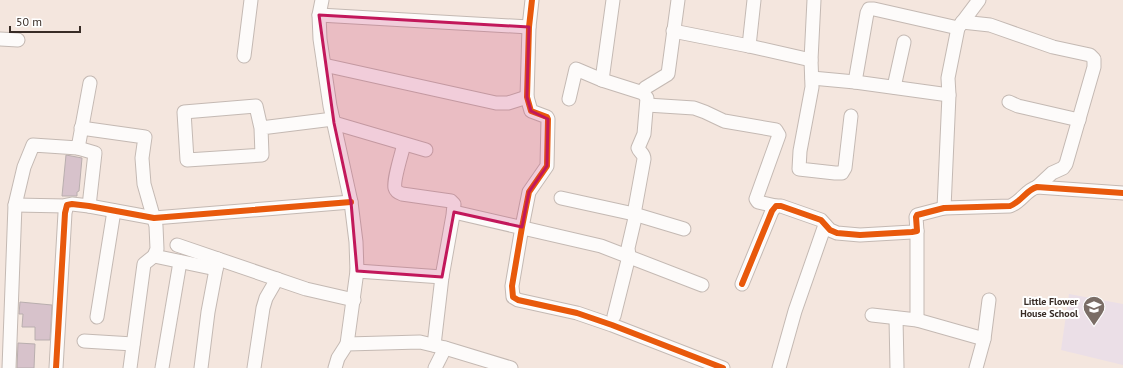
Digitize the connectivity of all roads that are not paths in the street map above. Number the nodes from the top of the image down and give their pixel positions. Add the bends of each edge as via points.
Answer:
1 (251, 0) edge
2 (322, 0) edge
3 (532, 0) edge
4 (613, 0) edge
5 (678, 0) edge
6 (754, 0) edge
7 (814, 0) edge
8 (979, 0) edge
9 (319, 15) junction
10 (960, 25) junction
11 (529, 27) junction
12 (673, 31) junction
13 (0, 39) edge
14 (18, 40) dead end
15 (904, 42) dead end
16 (749, 46) junction
17 (244, 56) dead end
18 (811, 60) junction
19 (324, 65) junction
20 (812, 78) junction
21 (602, 80) junction
22 (855, 82) junction
23 (90, 83) dead end
24 (894, 87) junction
25 (645, 88) dead end
26 (949, 95) junction
27 (527, 97) junction
28 (569, 99) dead end
29 (1009, 102) dead end
30 (646, 105) junction
31 (851, 116) dead end
32 (1079, 120) junction
33 (334, 121) junction
34 (81, 128) junction
35 (261, 128) junction
36 (404, 144) junction
37 (78, 148) junction
38 (426, 150) dead end
39 (1037, 187) junction
40 (1123, 193) edge
41 (561, 198) dead end
42 (351, 202) junction
43 (16, 205) junction
44 (66, 206) junction
45 (89, 206) junction
46 (776, 206) junction
47 (944, 208) junction
48 (114, 211) junction
49 (454, 212) junction
50 (634, 214) junction
51 (154, 218) junction
52 (825, 225) junction
53 (522, 227) junction
54 (684, 230) dead end
55 (917, 231) junction
56 (177, 245) dead end
57 (154, 256) junction
58 (629, 256) junction
59 (180, 262) junction
60 (217, 264) junction
61 (357, 271) junction
62 (442, 277) junction
63 (277, 280) junction
64 (742, 284) dead end
65 (702, 285) dead end
66 (354, 300) junction
67 (989, 300) dead end
68 (614, 316) dead end
69 (872, 316) dead end
70 (97, 317) dead end
71 (896, 318) junction
72 (918, 320) junction
73 (984, 339) junction
74 (84, 341) dead end
75 (133, 344) junction
76 (347, 344) junction
77 (439, 346) junction
78 (8, 368) edge
79 (56, 368) edge
80 (130, 368) edge
81 (162, 368) edge
82 (201, 368) edge
83 (254, 368) edge
84 (335, 368) edge
85 (435, 368) edge
86 (512, 368) edge
87 (723, 368) edge
88 (779, 368) edge
89 (897, 368) edge
90 (976, 368) edge

1 - 17 street
2 - 9 street
3 - 11 street
4 - 21 street
5 - 12 street
6 - 16 street
7 - 18 street
8 - 10 street
9 - 11 street
9 - 19 street
10 - 22 street via 874,8 868,9
10 - 26 street via 948,78
10 - 32 street via 990,25 1052,47 1090,55 1094,59 1094,67
11 - 27 street
12 - 16 street
12 - 25 street via 668,74
13 - 14 street
15 - 24 street
16 - 18 street
18 - 20 street
19 - 27 street via 496,103 508,103
19 - 33 street
20 - 22 street
20 - 31 street via 799,169 842,173 845,168
21 - 28 street via 576,69
21 - 30 street via 643,93 647,98
22 - 24 street
23 - 34 street
24 - 26 street
26 - 47 street
27 - 53 street via 530,111 548,119 547,166 529,192
29 - 32 street via 1024,108
30 - 46 street via 694,108 724,121 776,130 779,135 756,199 758,202
30 - 50 street via 644,134 638,148 644,159
32 - 39 street via 1066,164
33 - 35 street
33 - 36 street
33 - 42 street
34 - 37 street
34 - 51 street via 145,138 142,158 144,184
35 - 35 street via 262,155 187,160 184,112 256,106
36 - 38 street
36 - 49 street via 395,180 397,192 451,201 454,204
37 - 43 street via 33,146 24,167
37 - 45 street via 95,153
39 - 40 street
39 - 47 street via 1029,190 1010,206
41 - 50 street
42 - 51 street
42 - 61 street
43 - 44 street
43 - 78 street
44 - 45 street
44 - 79 street
45 - 48 street
46 - 52 street via 820,220
46 - 64 street
47 - 55 street via 917,215
48 - 51 street
48 - 70 street
49 - 53 street
49 - 62 street
50 - 54 street
50 - 58 street
51 - 57 street via 157,249
52 - 55 street via 833,233 852,235
52 - 88 street via 795,311
53 - 58 street via 601,246
53 - 87 street via 512,286 513,297 577,313
55 - 72 street
56 - 60 street
57 - 59 street
57 - 75 street via 144,264
58 - 65 street
58 - 68 street
59 - 60 street
59 - 81 street
60 - 63 street
60 - 82 street
61 - 62 street
61 - 66 street
62 - 77 street
63 - 66 street
63 - 83 street via 263,308
66 - 76 street
67 - 73 street
69 - 71 street
71 - 72 street
71 - 89 street
72 - 73 street
73 - 90 street
74 - 75 street
75 - 80 street
76 - 77 street via 420,342
76 - 84 street
77 - 85 street
77 - 86 street

